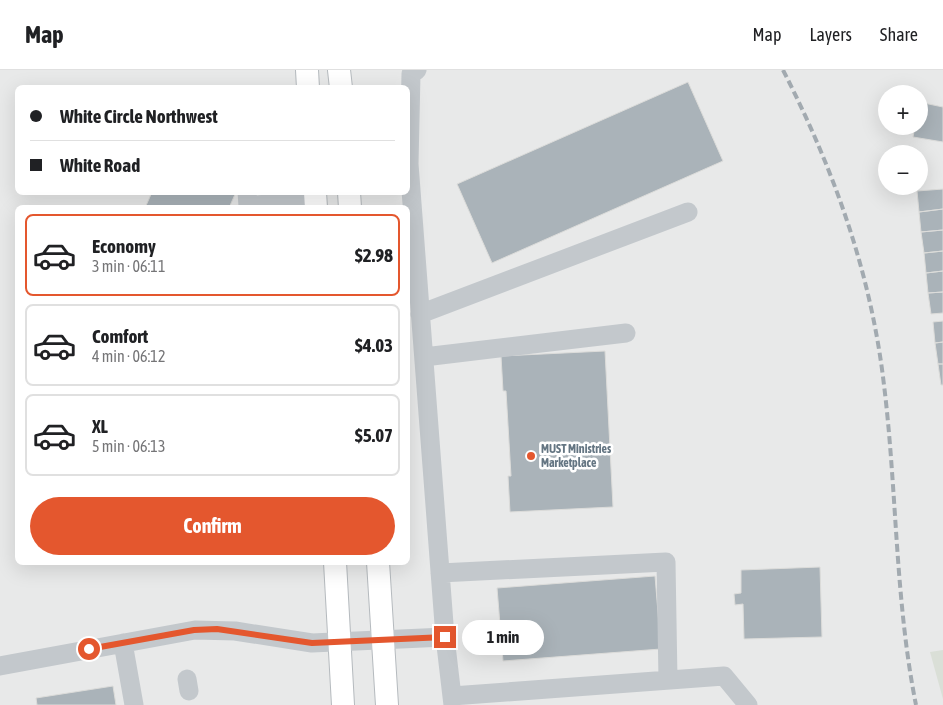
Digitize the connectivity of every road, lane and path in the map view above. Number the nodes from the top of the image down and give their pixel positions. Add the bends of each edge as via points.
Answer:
1 (307, 70) edge
2 (339, 70) edge
3 (417, 70) edge
4 (308, 85) edge
5 (341, 85) edge
6 (410, 119) edge
7 (410, 178) edge
8 (315, 200) edge
9 (259, 205) edge
10 (688, 212) dead end
11 (420, 314) junction
12 (626, 333) dead end
13 (424, 357) junction
14 (335, 565) edge
15 (378, 565) edge
16 (440, 572) junction
17 (445, 637) junction
18 (384, 640) junction
19 (339, 642) junction
20 (123, 643) junction
21 (0, 666) edge
22 (668, 680) junction
23 (452, 700) edge
24 (134, 705) edge
25 (343, 705) edge
26 (386, 705) edge
27 (748, 705) edge

1 - 4 main road
2 - 5 main road
3 - 6 street via 411,74
7 - 11 street
8 - 9 street
10 - 11 street
11 - 13 street
12 - 13 street
13 - 16 street
14 - 19 main road
15 - 18 main road
16 - 17 street
16 - 22 street via 666,562
17 - 18 street
17 - 23 street
18 - 19 street
18 - 26 main road
19 - 20 street via 294,642 217,629
19 - 25 main road
20 - 21 street
20 - 24 street
22 - 23 street
22 - 27 street via 724,676

